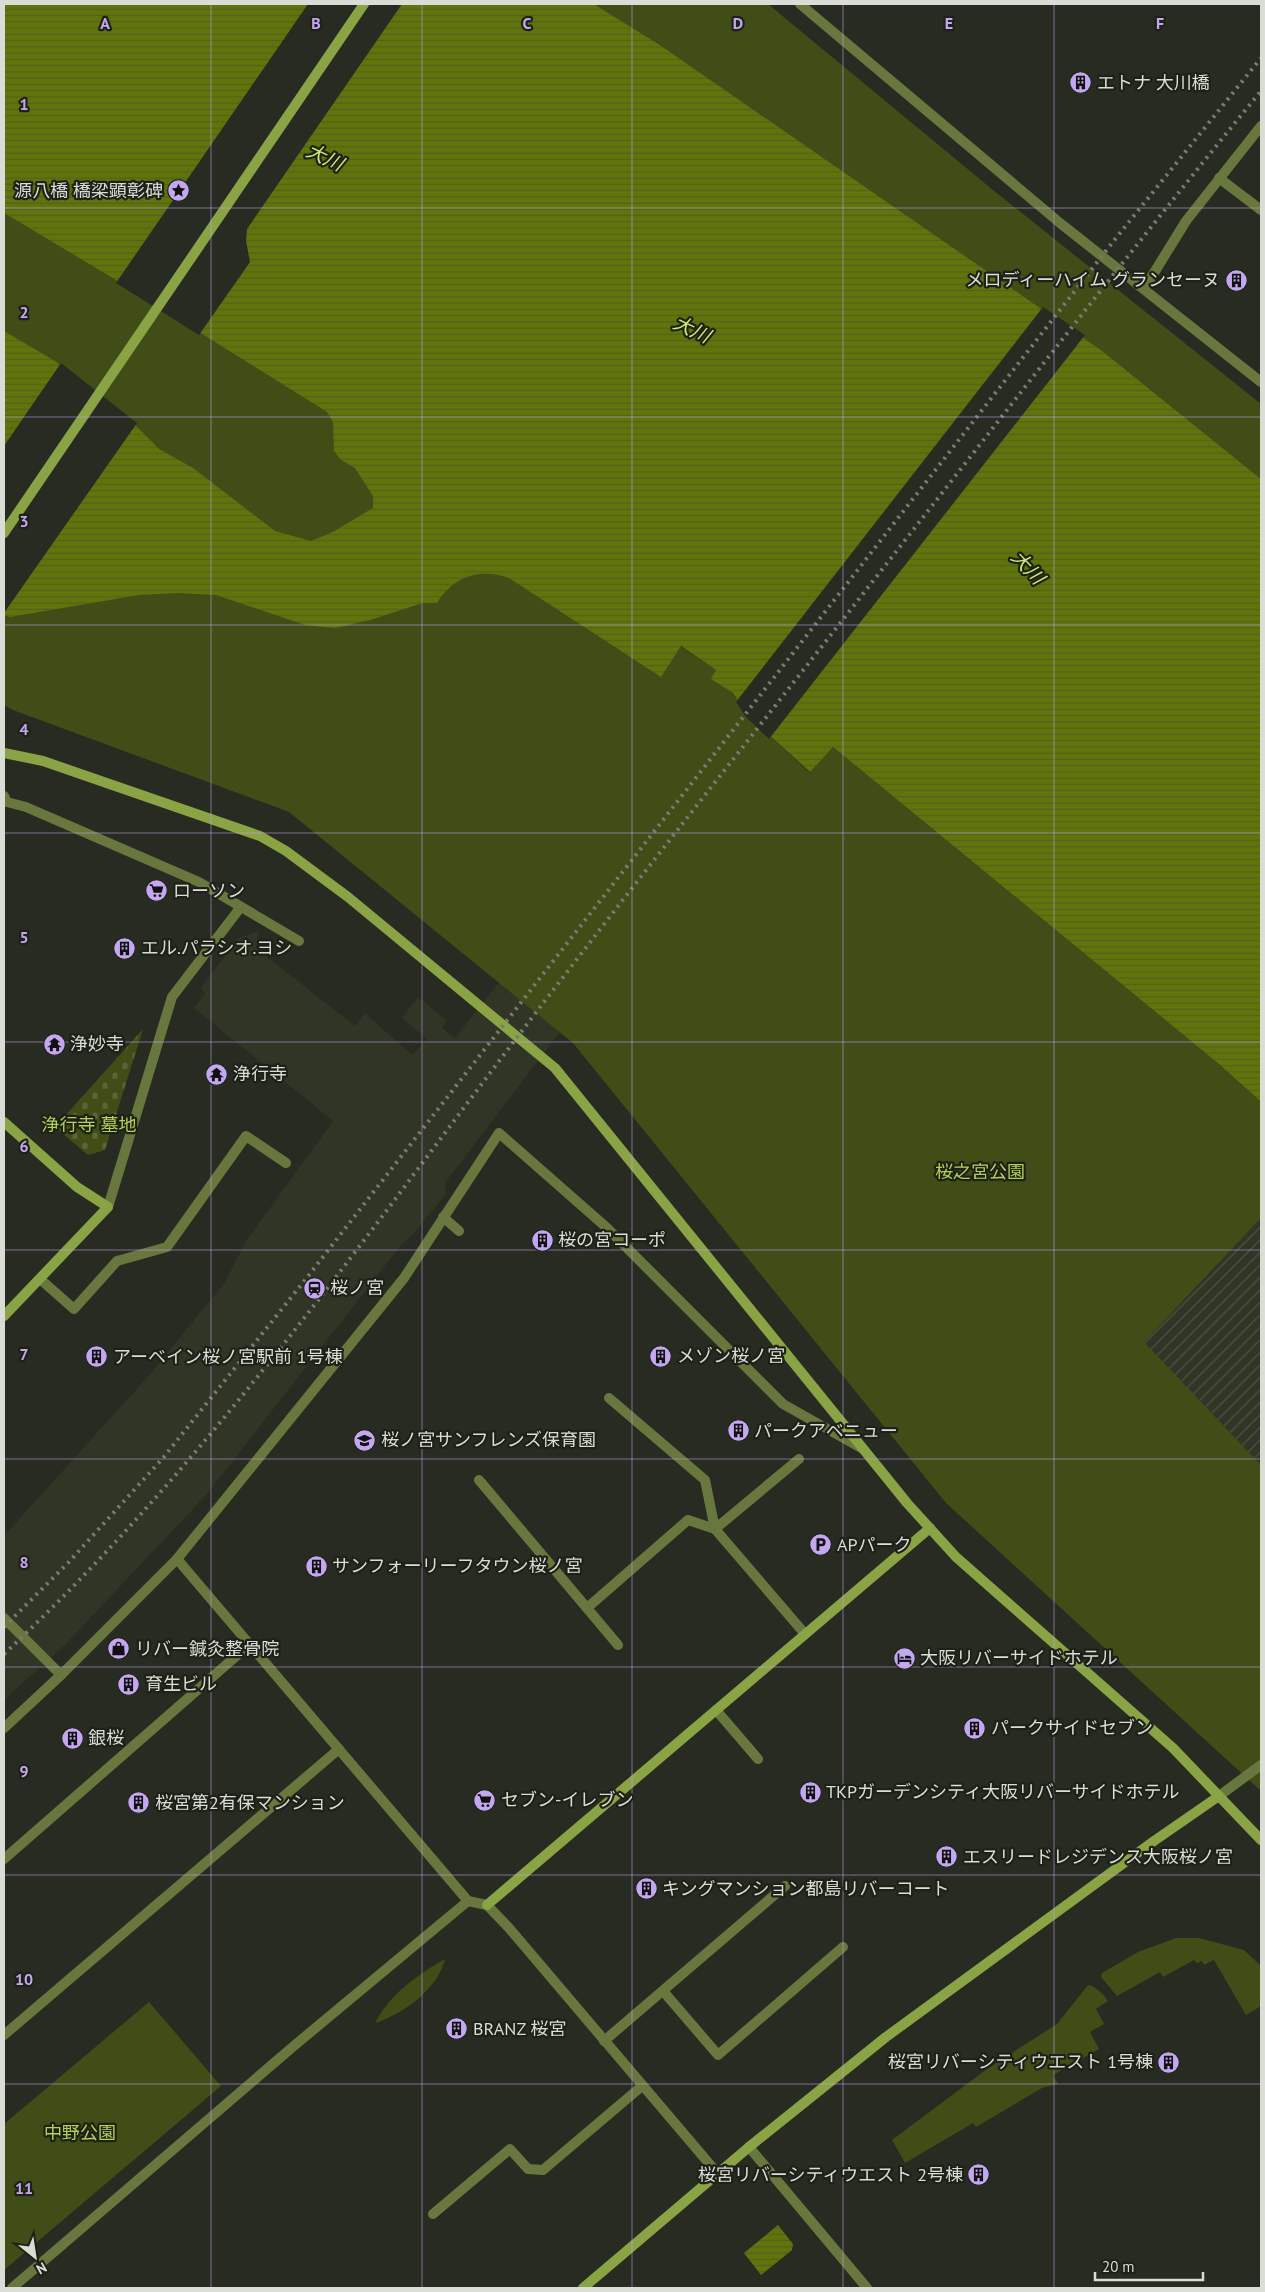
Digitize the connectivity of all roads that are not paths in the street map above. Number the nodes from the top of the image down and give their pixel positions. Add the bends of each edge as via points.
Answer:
1 (364, 4) edge
2 (800, 4) edge
3 (1261, 126) edge
4 (1219, 178) junction
5 (1261, 210) edge
6 (1144, 289) junction
7 (1261, 382) edge
8 (4, 533) edge
9 (4, 754) edge
10 (4, 796) edge
11 (240, 908) junction
12 (299, 941) dead end
13 (4, 1122) edge
14 (286, 1162) dead end
15 (108, 1207) junction
16 (443, 1217) junction
17 (459, 1230) dead end
18 (40, 1279) junction
19 (4, 1316) edge
20 (609, 1398) dead end
21 (866, 1451) junction
22 (798, 1459) dead end
23 (479, 1480) dead end
24 (930, 1528) junction
25 (715, 1529) junction
26 (177, 1559) junction
27 (587, 1608) junction
28 (4, 1618) edge
29 (805, 1634) junction
30 (250, 1644) junction
31 (618, 1645) dead end
32 (61, 1675) junction
33 (716, 1710) junction
34 (4, 1728) edge
35 (339, 1749) junction
36 (758, 1759) dead end
37 (1261, 1765) edge
38 (1218, 1796) junction
39 (1261, 1840) edge
40 (4, 1860) edge
41 (785, 1886) dead end
42 (468, 1900) junction
43 (487, 1905) junction
44 (843, 1947) dead end
45 (663, 1991) junction
46 (4, 2035) edge
47 (604, 2041) junction
48 (642, 2086) junction
49 (749, 2147) junction
50 (718, 2174) junction
51 (434, 2214) dead end
52 (12, 2288) edge
53 (583, 2288) edge
54 (868, 2288) edge

1 - 8 street
2 - 6 street via 1060,223
3 - 4 street
4 - 5 street
4 - 6 street via 1186,221
6 - 7 street
9 - 21 street via 43,761 260,836 348,897 555,1068
10 - 11 street via 7,802 199,882
11 - 12 street
11 - 15 street via 172,997
13 - 15 street via 77,1187
14 - 18 street via 246,1136 167,1247 117,1261 74,1309
15 - 18 street
16 - 17 street
16 - 21 street via 499,1133 606,1227 784,1404
16 - 26 street via 404,1278
18 - 19 street
20 - 25 street via 705,1480
21 - 24 street
22 - 25 street
23 - 27 street
24 - 29 street
24 - 38 street via 956,1557 1173,1748
25 - 27 street via 688,1520
25 - 29 street
26 - 30 street
26 - 32 street
27 - 31 street
28 - 32 street
29 - 33 street
30 - 35 street
30 - 40 street
32 - 34 street
33 - 36 street
33 - 43 street
35 - 42 street
35 - 46 street
37 - 38 street
38 - 39 street
38 - 49 street via 886,2036
41 - 45 street
42 - 43 street
42 - 52 street
43 - 47 street
44 - 45 street via 718,2055
45 - 47 street
47 - 48 street
48 - 50 street
48 - 51 street via 543,2170 528,2169 510,2149
49 - 50 street
49 - 54 street
50 - 53 street

